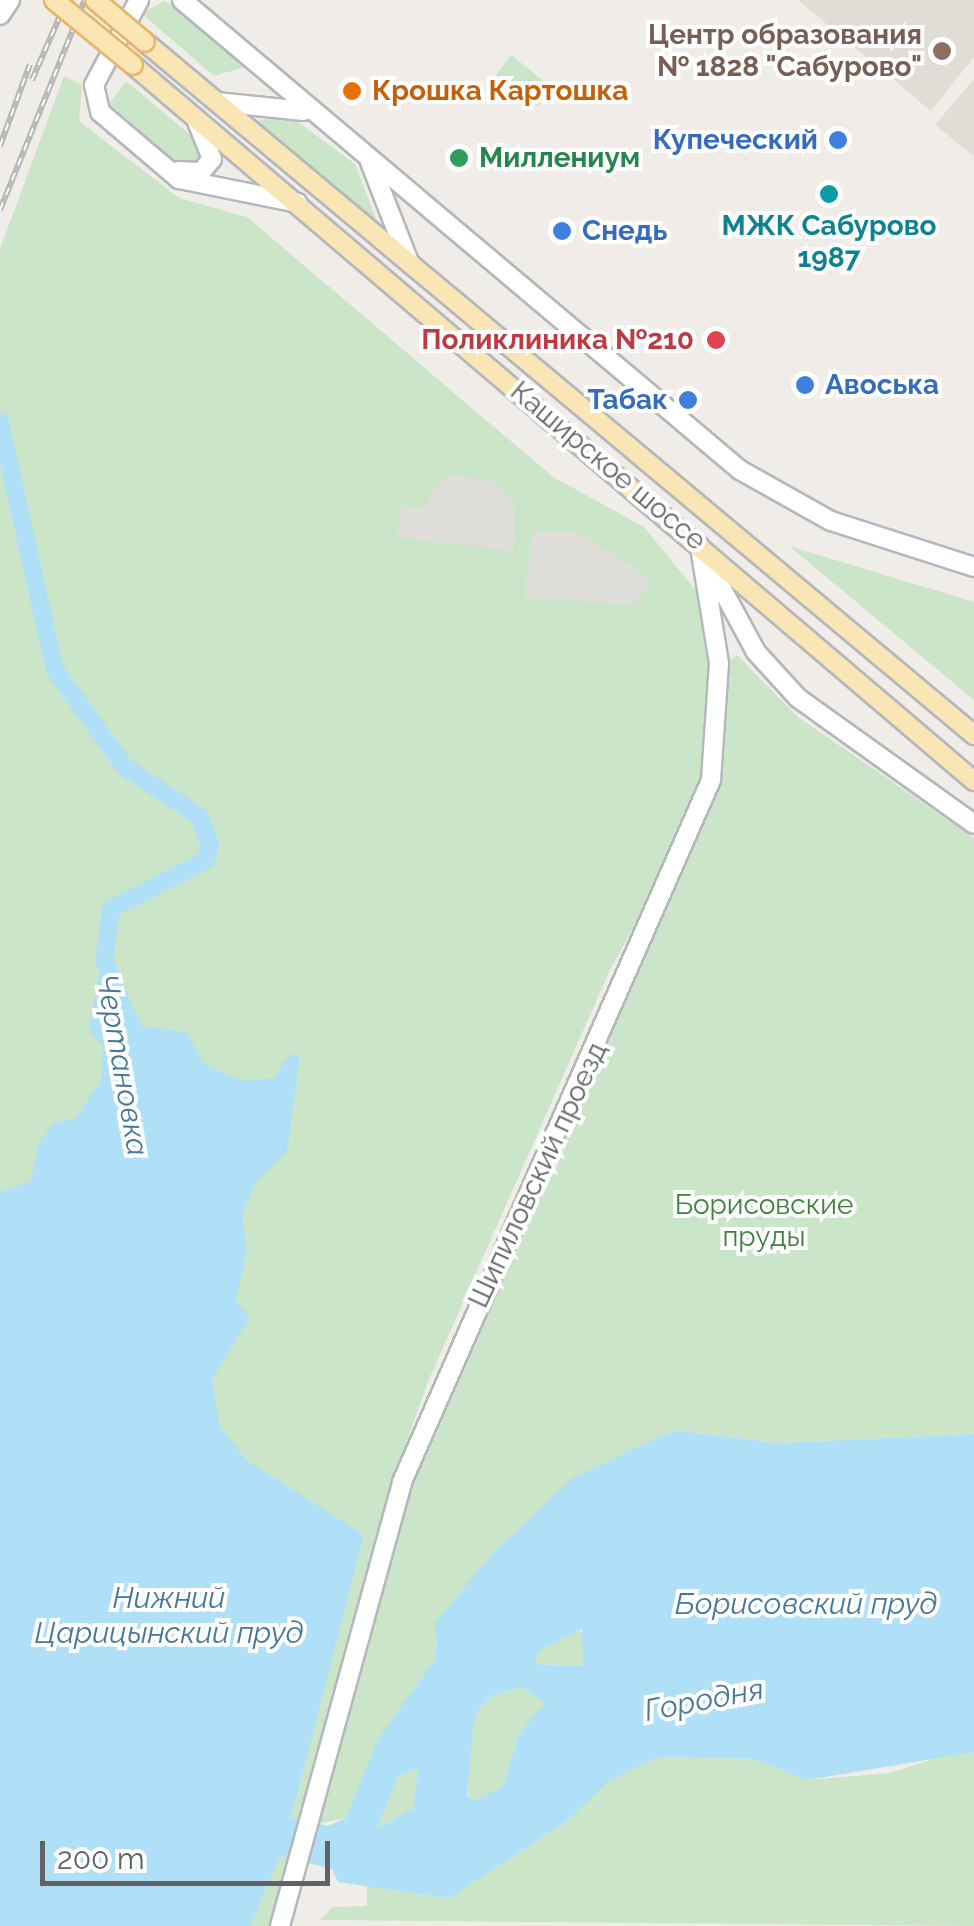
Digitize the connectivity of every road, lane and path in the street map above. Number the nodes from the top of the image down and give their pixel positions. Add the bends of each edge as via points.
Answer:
1 (10, 0) edge
2 (54, 0) edge
3 (95, 0) edge
4 (138, 0) edge
5 (182, 0) edge
6 (0, 15) edge
7 (264, 72) junction
8 (213, 100) junction
9 (242, 110) junction
10 (305, 111) junction
11 (193, 114) junction
12 (370, 162) junction
13 (166, 166) junction
14 (298, 203) junction
15 (421, 205) junction
16 (393, 226) junction
17 (412, 267) junction
18 (702, 551) junction
19 (974, 567) edge
20 (756, 652) junction
21 (719, 664) junction
22 (974, 734) edge
23 (974, 781) edge
24 (974, 824) edge
25 (280, 1926) edge

1 - 6 main road
2 - 11 main road, Каширское шоссе, bridge
3 - 8 main road, Каширское шоссе, bridge
4 - 13 main road via 93,98
5 - 7 main road
7 - 9 main road via 264,98
7 - 10 main road
8 - 9 main road
8 - 17 main road, Каширское шоссе
9 - 10 main road
10 - 12 main road
11 - 13 main road via 212,159 201,172
11 - 14 main road, Каширское шоссе
12 - 15 main road
12 - 16 main road
13 - 14 main road via 192,183
14 - 18 main road, Каширское шоссе
15 - 16 main road via 402,210
15 - 19 main road via 784,500
16 - 17 main road
17 - 22 main road, Каширское шоссе
18 - 20 main road
18 - 21 main road, Шипиловский проезд
18 - 23 main road, Каширское шоссе
20 - 21 main road via 732,643
20 - 24 main road via 825,720
21 - 25 main road, Шипиловский проезд via 716,756 698,818 402,1482

